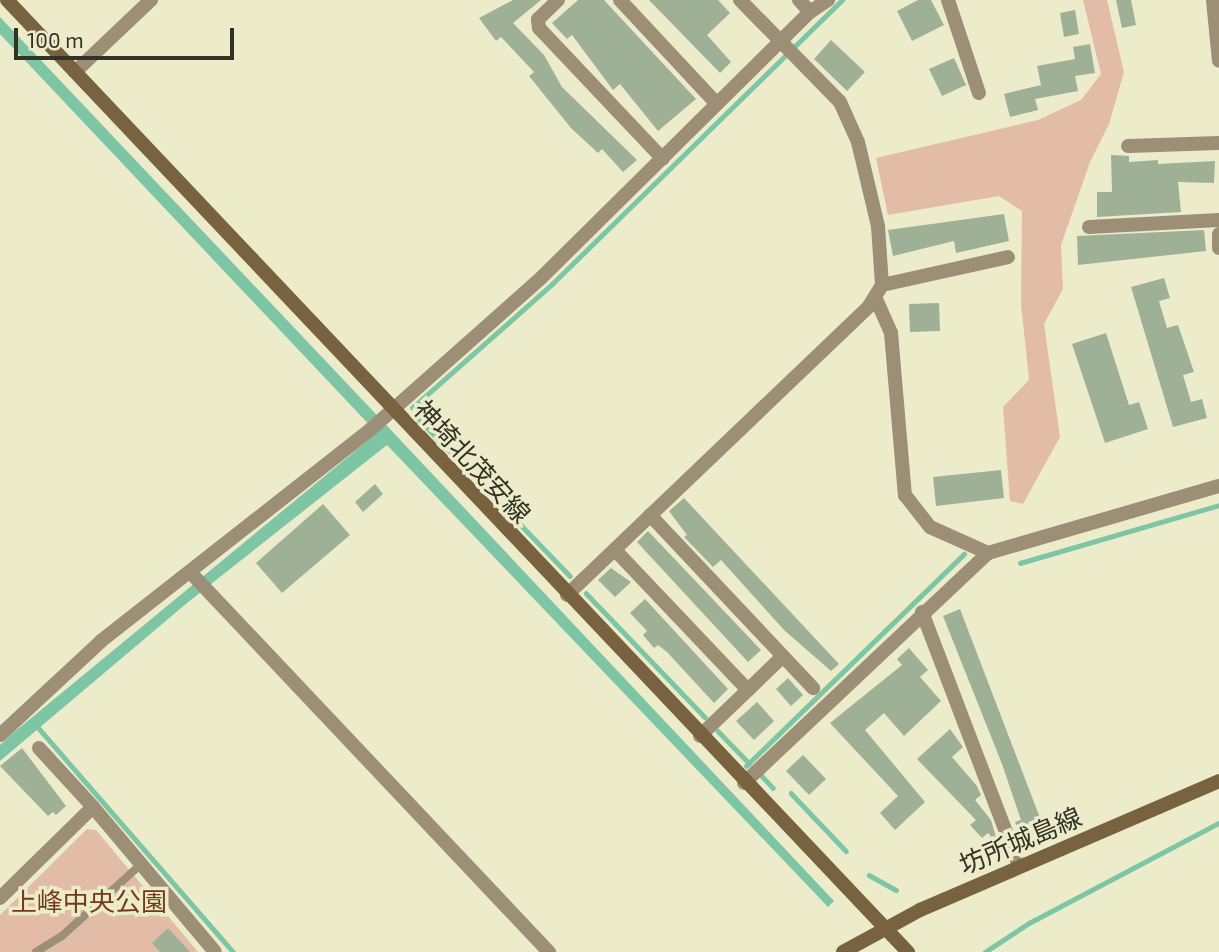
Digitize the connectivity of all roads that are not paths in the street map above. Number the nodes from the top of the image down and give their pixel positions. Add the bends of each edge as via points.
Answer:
1 (7, 0) edge
2 (151, 0) edge
3 (558, 0) edge
4 (620, 0) edge
5 (740, 0) edge
6 (799, 0) edge
7 (828, 0) edge
8 (948, 0) edge
9 (1213, 0) edge
10 (810, 12) junction
11 (780, 42) junction
12 (1219, 61) edge
13 (75, 72) junction
14 (979, 93) dead end
15 (718, 104) junction
16 (1219, 143) edge
17 (1128, 146) dead end
18 (663, 159) junction
19 (1219, 220) edge
20 (1088, 227) dead end
21 (1219, 234) edge
22 (1219, 248) edge
23 (1008, 257) dead end
24 (882, 285) junction
25 (876, 299) junction
26 (387, 414) junction
27 (1219, 486) edge
28 (650, 515) junction
29 (615, 550) junction
30 (988, 553) junction
31 (190, 572) junction
32 (567, 595) junction
33 (922, 612) junction
34 (783, 656) junction
35 (813, 688) dead end
36 (748, 690) junction
37 (0, 735) edge
38 (700, 736) junction
39 (39, 748) dead end
40 (1219, 781) edge
41 (744, 783) junction
42 (93, 807) junction
43 (141, 864) junction
44 (1019, 866) junction
45 (0, 898) edge
46 (885, 928) junction
47 (36, 952) edge
48 (215, 952) edge
49 (549, 952) edge
50 (843, 952) edge
51 (908, 952) edge

1 - 13 main road, 神埼北茂安線
2 - 13 street
3 - 18 street via 538,19 540,28
4 - 15 street
5 - 11 street
6 - 10 street
7 - 10 street
8 - 14 street
9 - 12 street
10 - 11 street
11 - 15 street
11 - 24 street via 840,102 858,142 877,226
13 - 26 main road, 神埼北茂安線
15 - 18 street
16 - 17 street
18 - 26 street via 541,278
19 - 20 street
21 - 22 street
23 - 24 street
24 - 25 street
25 - 28 street
25 - 30 street via 891,333 905,495 930,527
26 - 31 street
26 - 32 main road, 神埼北茂安線
27 - 30 street
28 - 29 street
28 - 34 street
29 - 32 street
29 - 36 street
30 - 33 street
31 - 37 street via 101,641
31 - 49 street
32 - 38 main road, 神埼北茂安線
33 - 41 street
33 - 44 street
34 - 35 street
34 - 36 street
36 - 38 street
38 - 41 main road, 神埼北茂安線
39 - 42 street
40 - 44 main road, 坊所城島線
41 - 46 main road, 神埼北茂安線
42 - 43 street
42 - 45 street
43 - 47 lane via 62,936
43 - 48 street
44 - 46 main road, 坊所城島線
46 - 50 main road, 坊所城島線
46 - 51 main road, 神埼北茂安線

